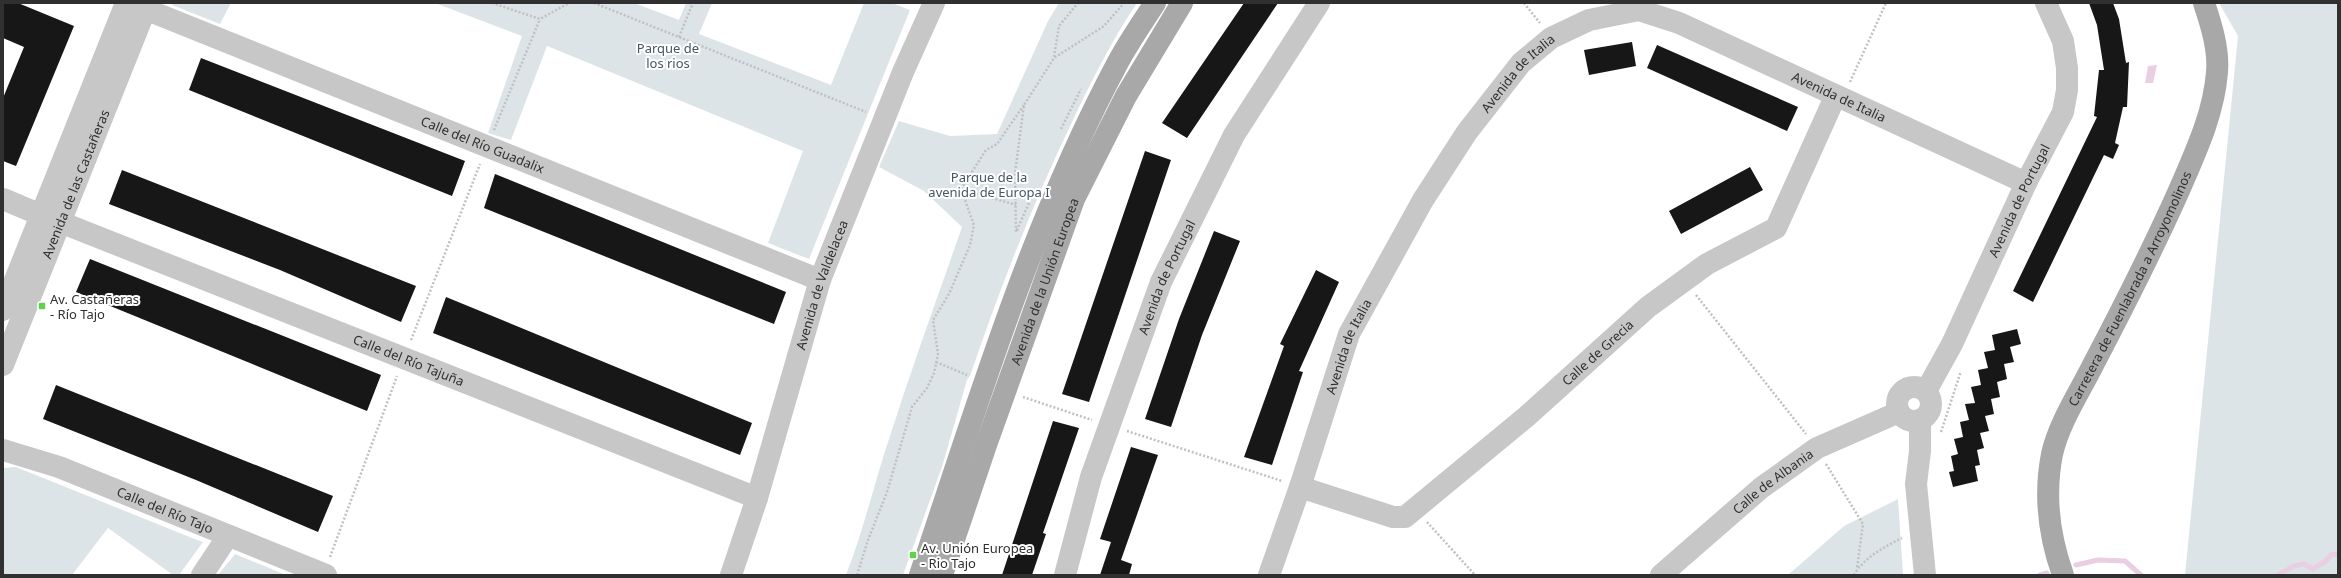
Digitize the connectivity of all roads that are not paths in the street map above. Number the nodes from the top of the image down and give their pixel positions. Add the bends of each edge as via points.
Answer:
1 (934, 3) edge
2 (1155, 3) edge
3 (1182, 3) edge
4 (1319, 3) edge
5 (2046, 3) edge
6 (2204, 3) edge
7 (137, 5) edge
8 (1839, 89) junction
9 (2026, 183) junction
10 (3, 199) edge
11 (51, 218) junction
12 (820, 280) junction
13 (3, 310) edge
14 (3, 365) edge
15 (1926, 391) junction
16 (1899, 412) junction
17 (1920, 420) junction
18 (3, 450) edge
19 (1300, 487) junction
20 (757, 498) junction
21 (228, 536) junction
22 (325, 574) edge
23 (202, 575) edge
24 (731, 575) edge
25 (920, 575) edge
26 (942, 575) edge
27 (1065, 575) edge
28 (1269, 575) edge
29 (1661, 575) edge
30 (1925, 575) edge
31 (2063, 575) edge

1 - 12 street, Avenida de Valdelacea
2 - 25 main road, Avenida de la Unión Europea via 1117,63 1062,177 1023,277
3 - 26 main road, Avenida de la Unión Europea via 1126,96 1074,199
4 - 27 street, Avenida de Portugal via 1234,135 1161,282 1091,477
5 - 9 street, Avenida de Portugal via 2063,41 2067,90 2053,135
6 - 31 main road, Carretera de Fuenlabrada a Arroyomolinos via 2213,31 2217,71 2202,138 2155,246 2066,418 2053,452 2048,484 2048,515
7 - 11 street, Avenida de las Castañeras
7 - 12 street, Calle del Río Guadalix
8 - 9 street, Avenida de Italia
8 - 19 street, Calle de Grecia via 1776,228 1707,264 1648,306 1526,417 1405,517 1393,517
8 - 19 street, Avenida de Italia via 1679,23 1639,10 1589,20 1551,38 1521,63 1467,132 1423,200 1352,327
9 - 15 street, Avenida de Portugal via 1952,344
10 - 11 street, Calle del Río Tajuña
11 - 13 street, Avenida de las Castañeras
11 - 14 street, Avenida de las Castañeras
11 - 20 street, Calle del Río Tajuña
12 - 20 street, Avenida de Valdelacea
15 - 16 street via 1912,387 1905,390 1899,395 1897,402
15 - 17 street via 1931,405 1928,414
16 - 17 street via 1905,418
16 - 29 street, Calle de Albania via 1817,448 1761,488
17 - 30 street via 1916,484
18 - 21 street, Calle del Río Tajo via 59,467
19 - 28 street, Avenida de Italia
20 - 24 street, Avenida de Valdelacea
21 - 22 street, Calle del Río Tajo
21 - 23 street

